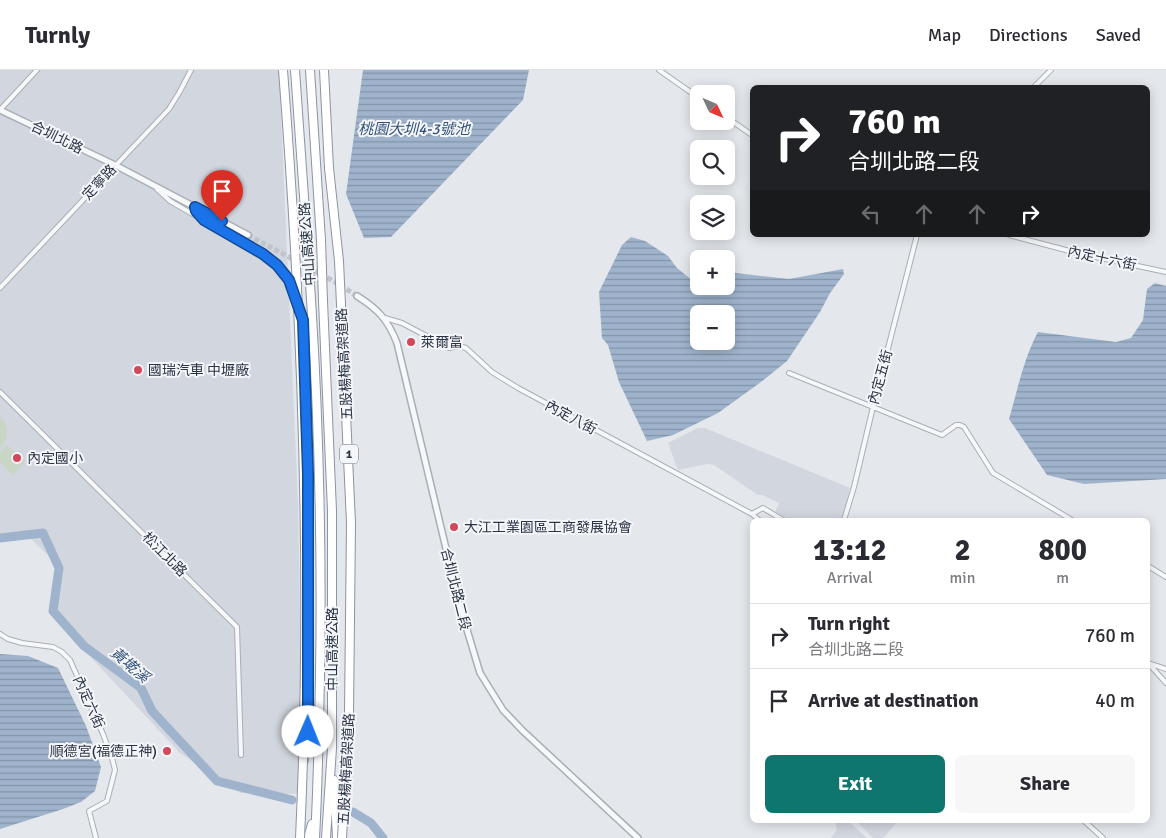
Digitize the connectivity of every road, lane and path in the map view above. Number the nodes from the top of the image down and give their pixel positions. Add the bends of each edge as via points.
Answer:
1 (37, 70) edge
2 (191, 70) edge
3 (283, 70) edge
4 (295, 70) edge
5 (310, 70) edge
6 (324, 70) edge
7 (659, 70) edge
8 (1051, 70) edge
9 (1036, 85) edge
10 (690, 92) edge
11 (0, 110) edge
12 (735, 123) edge
13 (750, 134) edge
14 (115, 164) junction
15 (153, 185) junction
16 (195, 207) junction
17 (204, 220) junction
18 (248, 235) tunnel mouth
19 (916, 237) edge
20 (1017, 237) edge
21 (1166, 272) edge
22 (0, 288) edge
23 (357, 296) tunnel mouth
24 (385, 318) junction
25 (788, 372) dead end
26 (0, 392) edge
27 (872, 406) junction
28 (752, 514) junction
29 (757, 518) edge
30 (780, 518) edge
31 (845, 518) edge
32 (1069, 518) edge
33 (1150, 567) edge
34 (1166, 577) edge
35 (0, 634) edge
36 (1150, 664) edge
37 (1150, 665) edge
38 (1166, 669) edge
39 (1166, 683) edge
40 (332, 748) junction
41 (241, 755) dead end
42 (317, 803) junction
43 (1086, 823) edge
44 (96, 838) edge
45 (299, 838) edge
46 (308, 838) edge
47 (314, 838) edge
48 (326, 838) edge
49 (337, 838) edge
50 (342, 838) edge
51 (638, 838) edge
52 (1103, 838) edge

1 - 11 street
2 - 14 street, 定寧路 via 169,109
3 - 45 highway, bridge via 304,463 306,606
4 - 42 highway, 中山高速公路, bridge via 318,405 321,598
5 - 40 highway, 中山高速公路 / 1, bridge via 321,240 332,512
6 - 50 highway, 五股楊梅高架道路 / 1, bridge via 341,302 351,523 350,694
7 - 10 street
8 - 9 street
11 - 14 street, 合圳北路
12 - 13 street
14 - 15 street
14 - 22 street, 定寧路
15 - 16 street
15 - 17 street via 170,200
16 - 17 street
16 - 18 street
17 - 45 street via 277,265 289,280 303,320 308,474 308,751
19 - 27 street, 內定五街
20 - 21 street, 內定十六街
23 - 24 street, 合圳北路二段
24 - 28 street, 內定八街 via 402,323 449,348 466,348 492,372 518,388
24 - 51 street, 合圳北路二段 via 397,343 459,603 480,673 503,710 523,731
25 - 27 street
26 - 41 street, 松江北路 via 237,627
27 - 31 street, 內定五街
27 - 32 street via 942,435 960,425 993,473
28 - 29 street, 內定八街
28 - 30 street via 764,508
33 - 34 street
35 - 44 street, 內定六街 via 22,643 54,647 70,660 103,734 115,770 107,801 89,811
36 - 38 street
37 - 39 street
40 - 48 highway, 中山高速公路 / 1
40 - 49 highway
42 - 46 highway
42 - 47 highway, 中山高速公路
43 - 52 street

